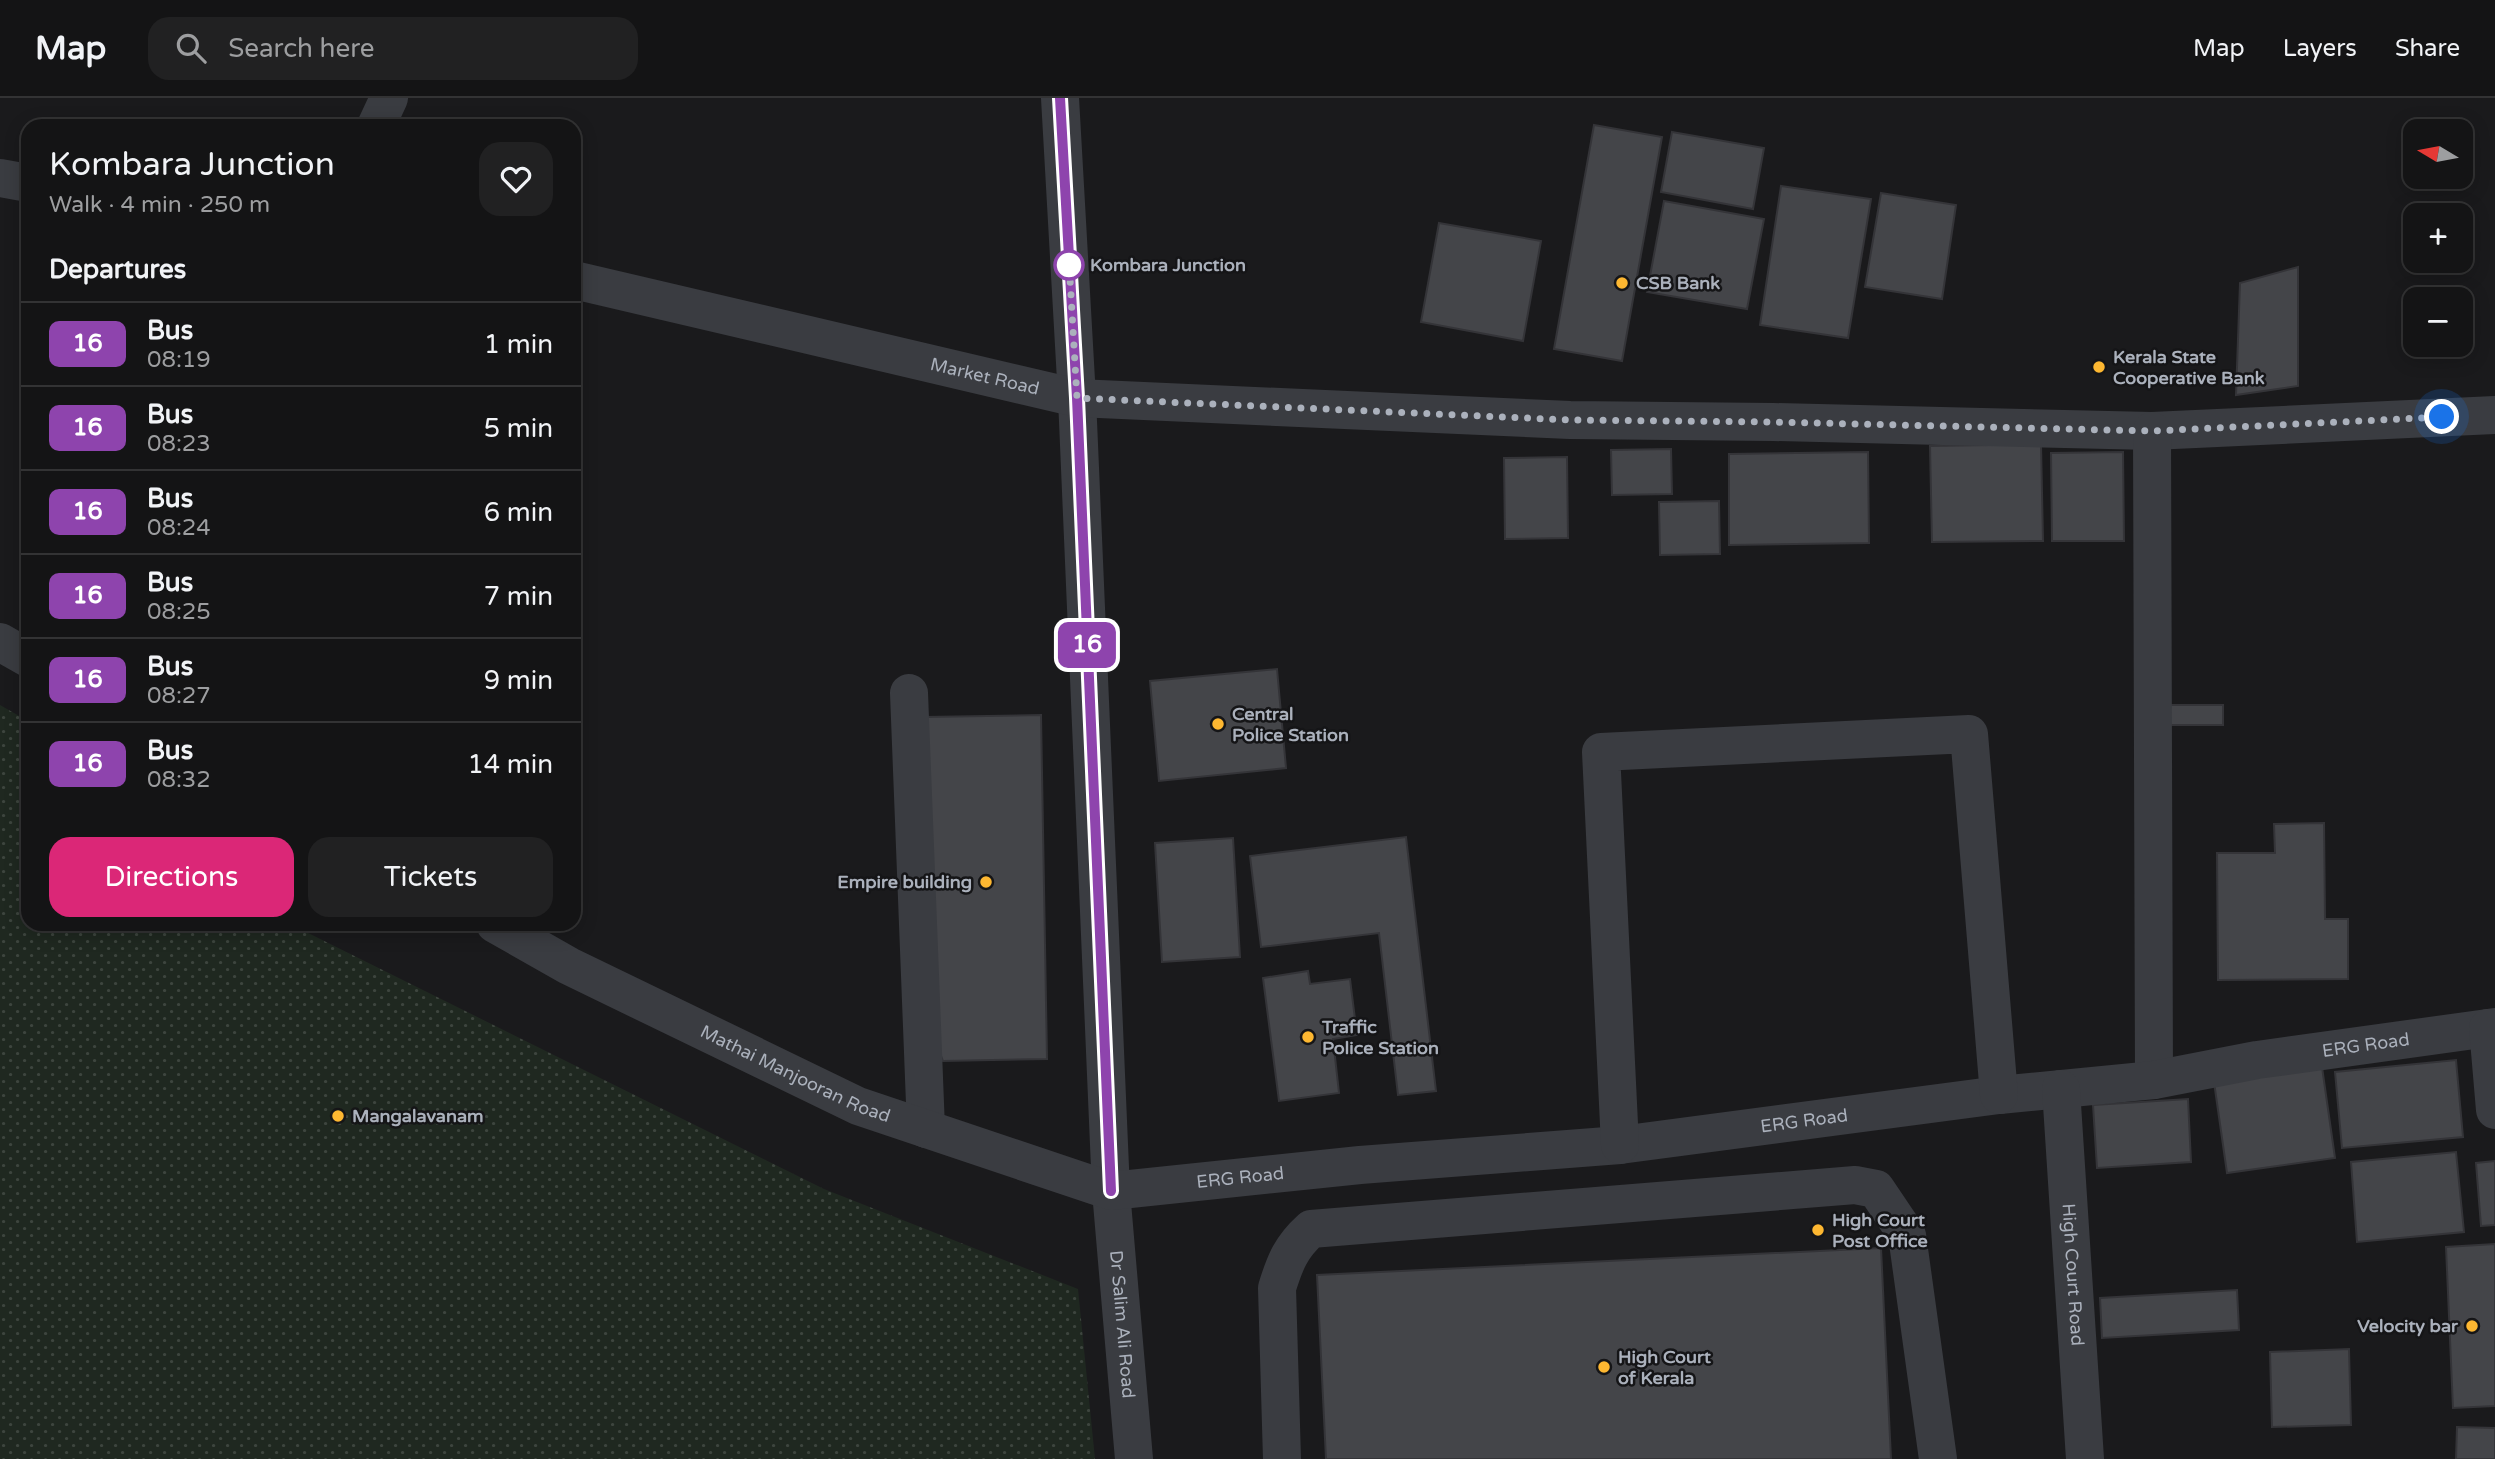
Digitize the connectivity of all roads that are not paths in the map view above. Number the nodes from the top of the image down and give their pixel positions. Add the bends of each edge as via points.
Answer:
1 (389, 98) edge
2 (1060, 98) edge
3 (379, 119) edge
4 (0, 178) edge
5 (21, 182) edge
6 (581, 282) edge
7 (1077, 398) junction
8 (2495, 415) edge
9 (2152, 431) junction
10 (0, 642) edge
11 (21, 654) edge
12 (909, 693) dead end
13 (507, 931) edge
14 (2492, 1027) edge
15 (2154, 1080) junction
16 (2061, 1089) junction
17 (1999, 1095) junction
18 (2495, 1110) edge
19 (926, 1129) junction
20 (1620, 1145) junction
21 (1111, 1191) junction
22 (1134, 1459) edge
23 (1282, 1459) edge
24 (1938, 1459) edge
25 (2085, 1459) edge

1 - 3 street
2 - 7 street, Dr Salim Ali Road
4 - 5 street
6 - 7 street, Market Road
7 - 9 street, Market Road via 1570,420
7 - 21 street, Dr Salim Ali Road
8 - 9 street, Market Road
9 - 15 street
10 - 11 street
12 - 19 street
13 - 19 street, Mathai Manjooran Road via 569,966 858,1106
14 - 15 street, ERG Road via 2257,1060
14 - 18 street
15 - 16 street, ERG Road
16 - 17 street, ERG Road
16 - 25 street, High Court Road
17 - 20 street, ERG Road
17 - 20 street via 1969,734 1601,752
19 - 21 street, Mathai Manjooran Road
20 - 21 street, ERG Road
21 - 22 street, Dr Salim Ali Road
23 - 24 street via 1277,1288 1295,1244 1311,1229 1855,1185 1876,1189 1907,1235

